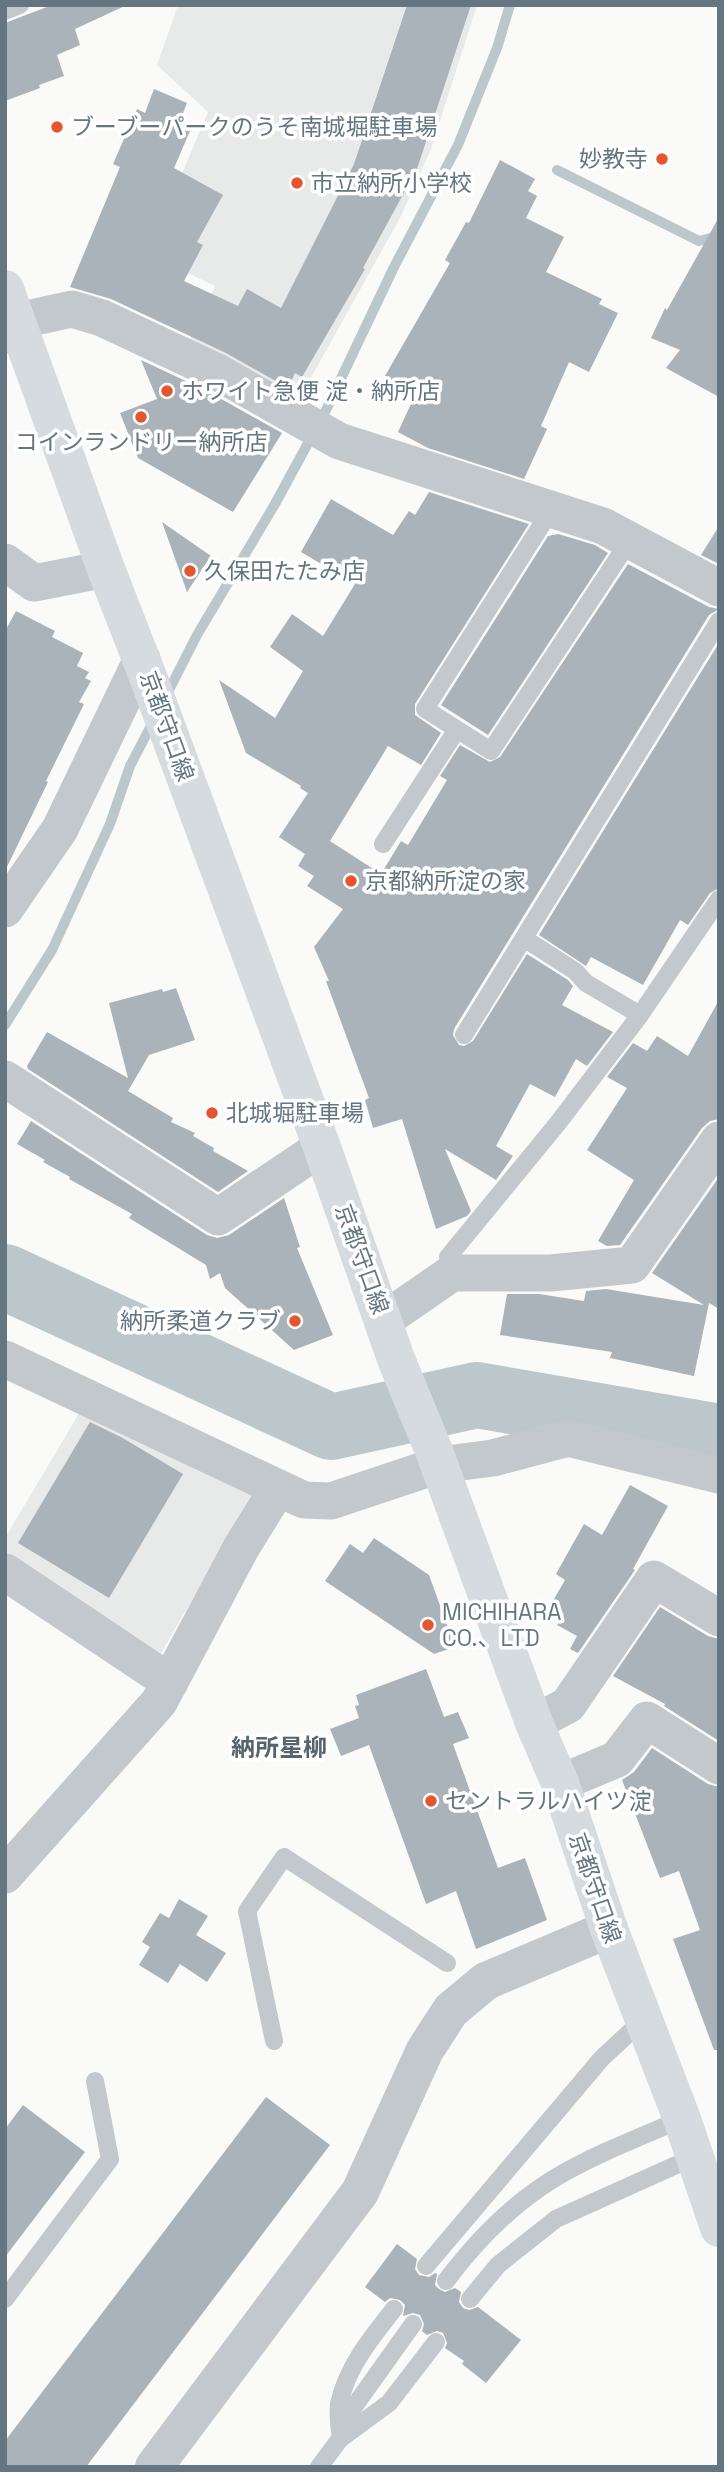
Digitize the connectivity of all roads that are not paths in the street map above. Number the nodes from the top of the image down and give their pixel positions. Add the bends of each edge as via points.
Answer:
1 (20, 5) edge
2 (5, 11) edge
3 (9, 315) edge
4 (551, 510) junction
5 (630, 540) junction
6 (5, 562) edge
7 (106, 569) junction
8 (719, 588) edge
9 (719, 621) edge
10 (146, 670) junction
11 (456, 731) junction
12 (383, 844) dead end
13 (719, 899) edge
14 (5, 909) edge
15 (525, 939) junction
16 (640, 1015) junction
17 (464, 1035) dead end
18 (5, 1079) edge
19 (719, 1140) edge
20 (322, 1147) junction
21 (452, 1273) junction
22 (384, 1320) junction
23 (5, 1359) edge
24 (436, 1458) junction
25 (719, 1475) edge
26 (278, 1488) junction
27 (5, 1572) edge
28 (719, 1618) edge
29 (170, 1682) junction
30 (534, 1723) junction
31 (715, 1756) edge
32 (559, 1783) junction
33 (5, 1875) edge
34 (609, 1930) junction
35 (447, 1963) dead end
36 (642, 2021) junction
37 (274, 2041) dead end
38 (95, 2081) dead end
39 (682, 2119) junction
40 (694, 2157) junction
41 (719, 2228) edge
42 (426, 2266) dead end
43 (446, 2281) dead end
44 (470, 2299) dead end
45 (5, 2300) edge
46 (394, 2309) dead end
47 (413, 2324) dead end
48 (436, 2342) dead end
49 (340, 2439) junction
50 (154, 2467) edge
51 (319, 2467) edge

1 - 2 lane
3 - 4 street via 72,309 102,318 217,372 339,441
3 - 7 main road, 京都守口線
4 - 5 street via 603,526
4 - 11 lane via 425,709
5 - 8 street
5 - 11 lane via 491,751
6 - 7 street via 34,583
7 - 10 main road, 京都守口線
9 - 15 lane
10 - 14 street via 60,829
10 - 20 main road, 京都守口線
11 - 12 lane
13 - 16 lane
15 - 16 lane
15 - 17 lane
16 - 21 lane via 448,1257
18 - 20 street via 218,1217
19 - 21 street via 632,1265 551,1273
20 - 22 main road, 京都守口線
21 - 22 street
22 - 24 main road, 京都守口線
23 - 26 street
24 - 25 street via 494,1458 568,1438
24 - 26 street via 331,1501 304,1500
24 - 30 main road, 京都守口線
26 - 29 street
27 - 29 street
28 - 30 street via 654,1578 568,1705
29 - 33 street via 159,1702
30 - 32 main road, 京都守口線
31 - 32 street via 647,1720 617,1759
32 - 34 main road, 京都守口線
34 - 36 main road, 京都守口線
34 - 50 street via 486,1981 451,2010 425,2050 360,2192
35 - 37 lane via 284,1857 247,1911
36 - 39 main road, 京都守口線
36 - 42 lane via 602,2058
38 - 45 lane via 110,2159
39 - 40 main road, 京都守口線
39 - 43 lane via 555,2178 513,2208
40 - 41 main road, 京都守口線
40 - 44 lane via 556,2219 498,2265
46 - 49 lane via 350,2372 339,2406
47 - 49 lane via 353,2408
48 - 49 lane via 389,2403
49 - 51 lane

